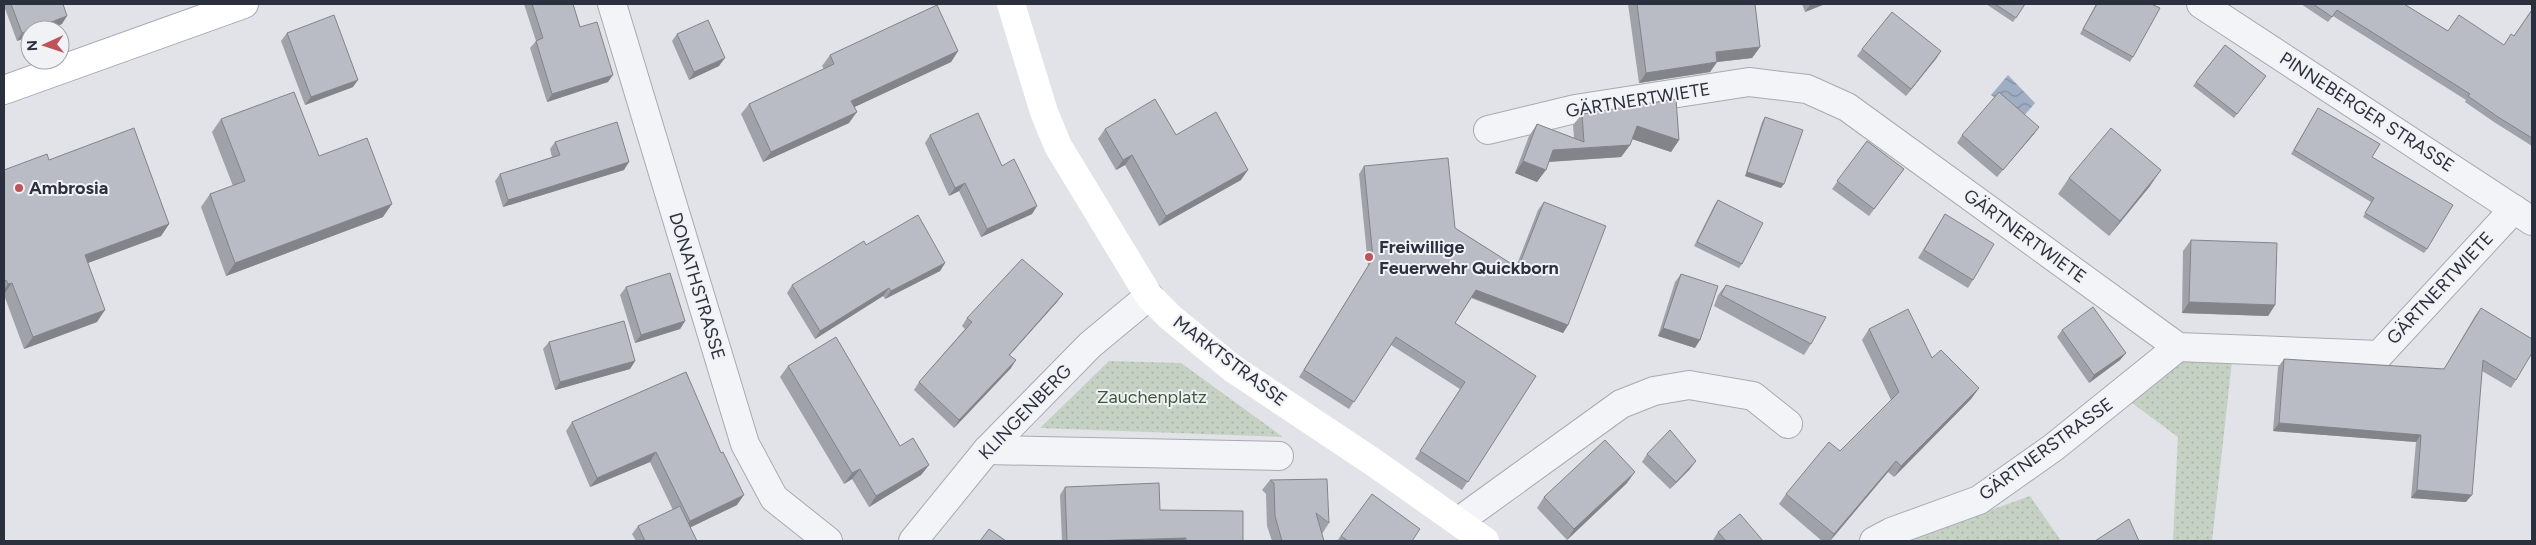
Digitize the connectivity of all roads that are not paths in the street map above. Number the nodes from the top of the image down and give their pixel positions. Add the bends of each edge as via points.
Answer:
1 (244, 4) edge
2 (612, 4) edge
3 (1011, 4) edge
4 (2201, 4) edge
5 (4, 90) edge
6 (1488, 130) dead end
7 (2523, 215) edge
8 (1149, 296) junction
9 (2178, 347) junction
10 (1788, 424) dead end
11 (987, 450) junction
12 (1279, 456) dead end
13 (1459, 521) junction
14 (828, 541) edge
15 (913, 541) edge
16 (1485, 541) edge
17 (1874, 541) edge

1 - 5 main road
2 - 14 street, DONATHSTRASSE via 745,444 774,498
3 - 8 main road, MARKTSTRASSE via 1044,112 1058,146
4 - 7 street, PINNEBERGER STRASSE
6 - 9 street, GÄRTNERTWIETE via 1575,108 1748,82 1807,89 1847,107
7 - 9 street, GÄRTNERTWIETE via 2379,355
8 - 11 street, KLINGENBERG via 1090,344
8 - 13 main road, MARKTSTRASSE via 1170,318 1232,368
9 - 17 street, GÄRTNERSTRASSE via 2054,447 1978,500
10 - 13 street via 1753,396 1689,385 1654,391 1621,404
11 - 12 street
11 - 15 street, KLINGENBERG
13 - 16 main road, MARKTSTRASSE

